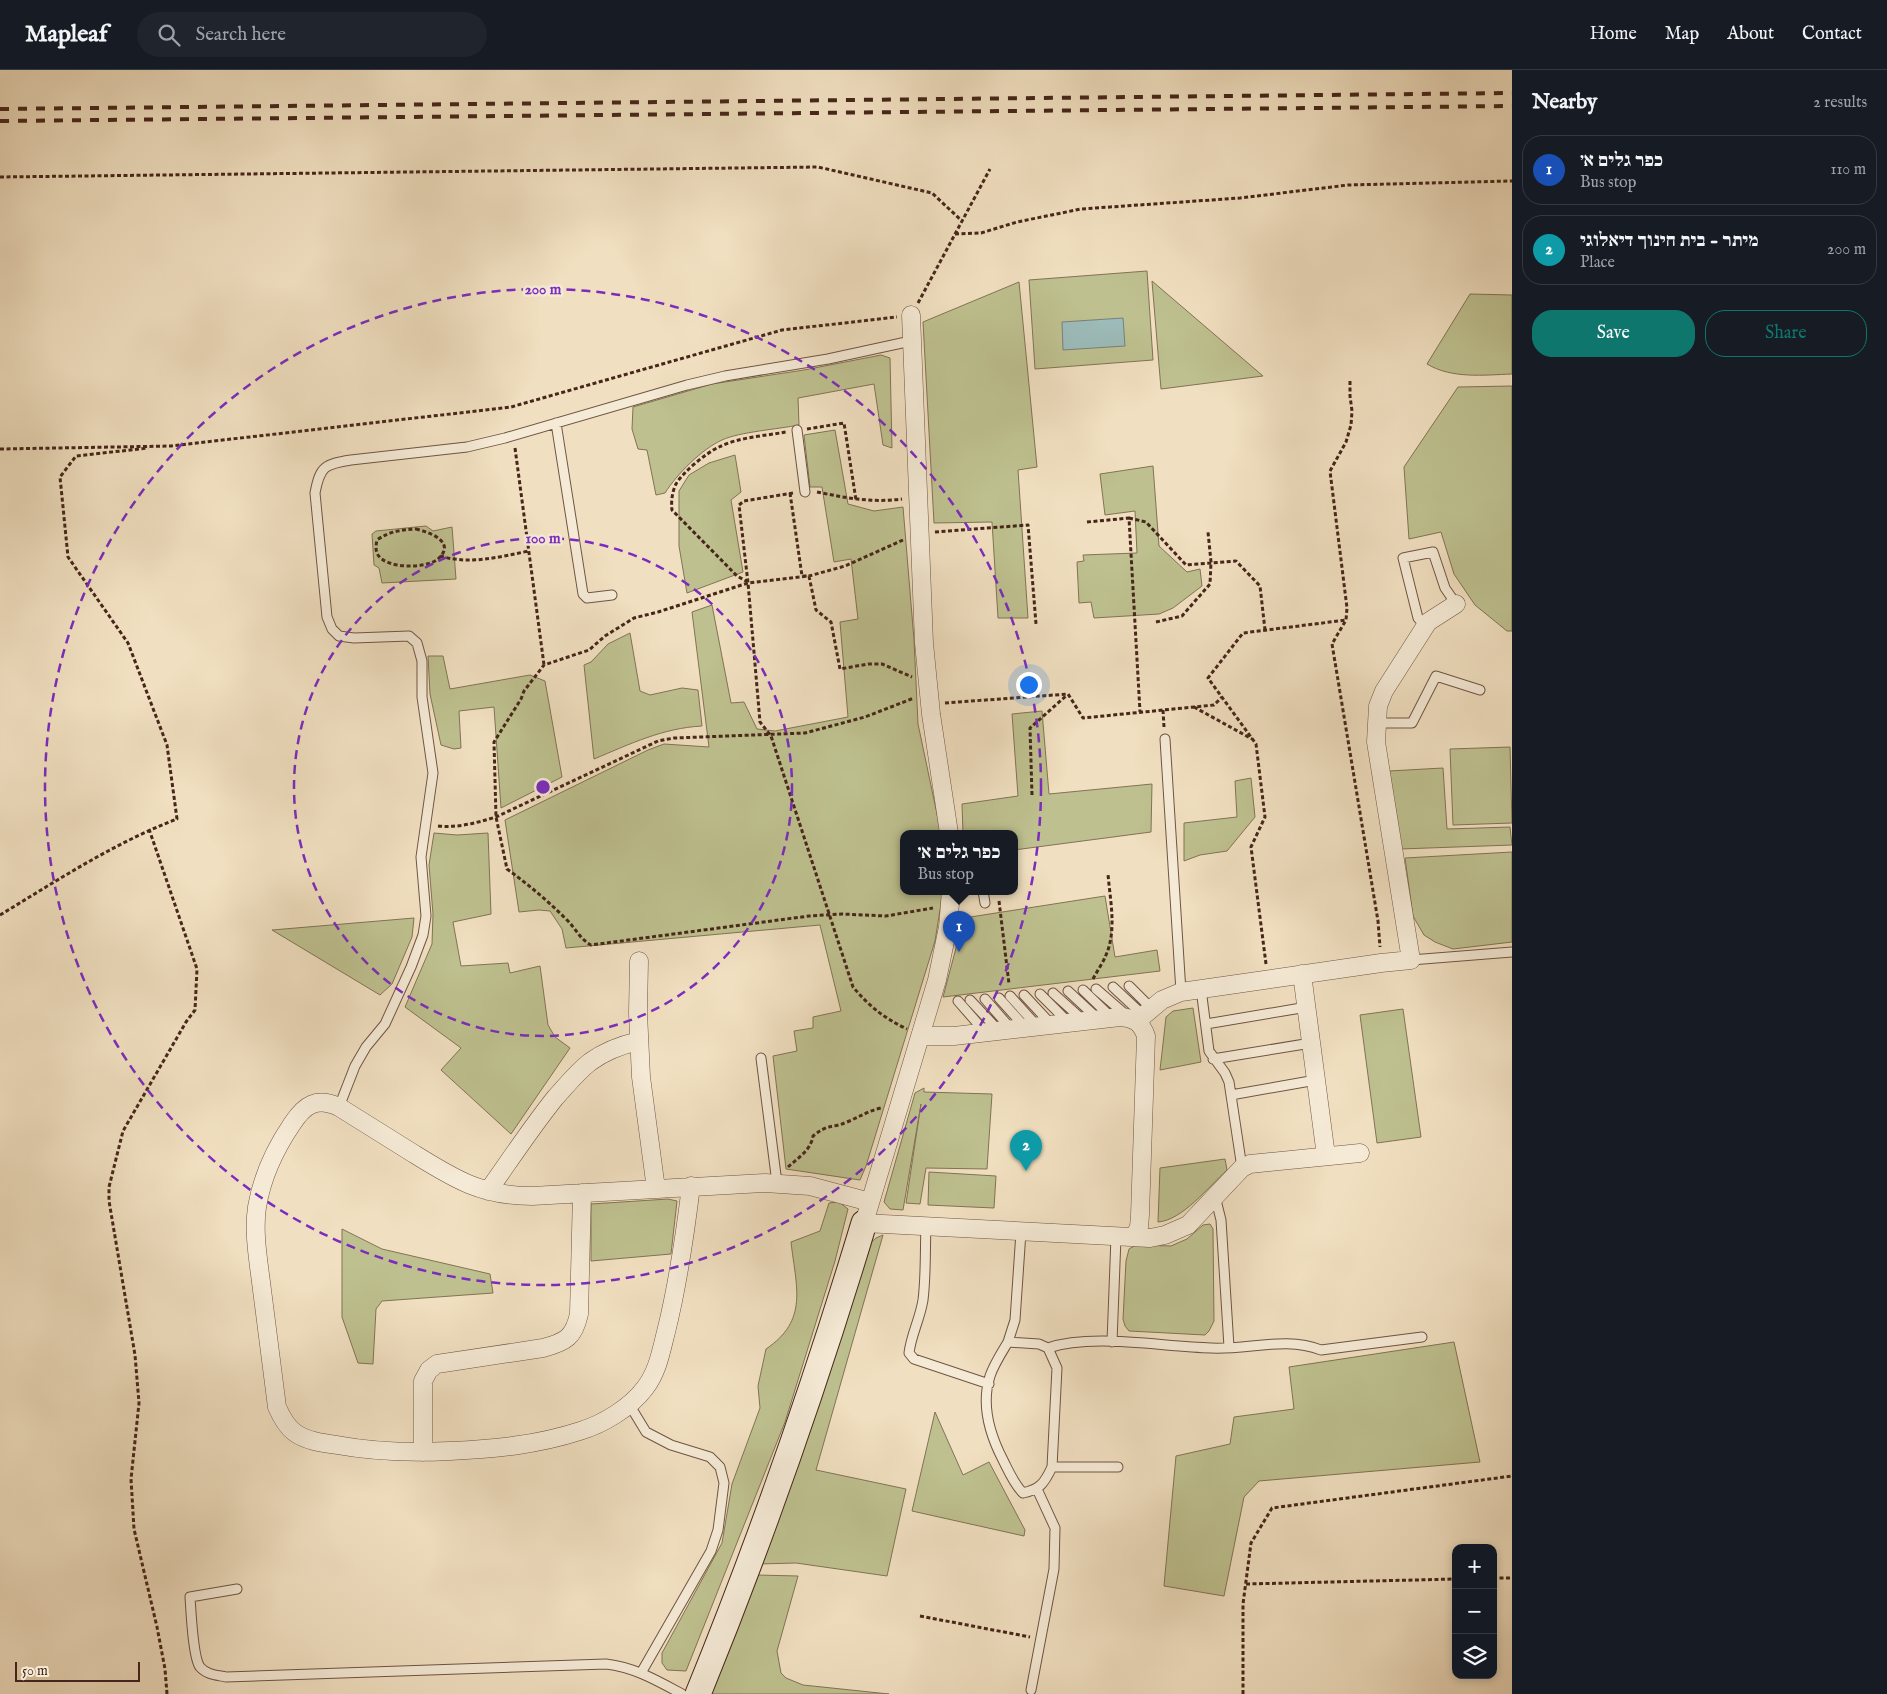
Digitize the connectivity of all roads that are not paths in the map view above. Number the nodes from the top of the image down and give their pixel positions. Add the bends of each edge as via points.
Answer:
1 (911, 315) road end
2 (911, 341) junction
3 (556, 423) junction
4 (797, 430) road end
5 (805, 492) road end
6 (612, 595) dead end
7 (1456, 604) joint
8 (1425, 626) junction
9 (1480, 690) dead end
10 (1377, 724) junction
11 (1165, 739) road end
12 (949, 830) edge
13 (984, 895) edge
14 (951, 898) edge
15 (985, 903) dead end
16 (1512, 952) edge
17 (1411, 960) junction
18 (639, 961) dead end
19 (1302, 974) junction
20 (1094, 986) road end
21 (1129, 986) dead end
22 (1113, 987) dead end
23 (1201, 989) junction
24 (1083, 990) dead end
25 (1068, 991) dead end
26 (1181, 992) junction
27 (1054, 993) dead end
28 (1040, 994) dead end
29 (1024, 995) dead end
30 (1010, 996) road end
31 (999, 998) dead end
32 (985, 999) dead end
33 (970, 1000) dead end
34 (958, 1001) dead end
35 (1307, 1007) junction
36 (1074, 1023) junction
37 (1206, 1024) junction
38 (921, 1036) junction
39 (639, 1041) junction
40 (1311, 1043) junction
41 (761, 1058) dead end
42 (1213, 1058) junction
43 (1316, 1080) junction
44 (1231, 1095) junction
45 (339, 1107) junction
46 (1360, 1153) dead end
47 (1326, 1156) junction
48 (1242, 1168) junction
49 (777, 1180) junction
50 (691, 1186) junction
51 (656, 1188) junction
52 (488, 1191) junction
53 (582, 1193) junction
54 (1215, 1196) junction
55 (867, 1212) junction
56 (926, 1226) junction
57 (1021, 1232) junction
58 (1125, 1237) junction
59 (1422, 1337) dead end
60 (1008, 1342) junction
61 (1112, 1342) junction
62 (1229, 1347) junction
63 (1048, 1348) junction
64 (989, 1384) junction
65 (629, 1404) junction
66 (423, 1452) junction
67 (1118, 1467) dead end
68 (1052, 1468) junction
69 (1037, 1490) junction
70 (237, 1590) dead end
71 (641, 1673) junction
72 (1031, 1690) dead end
73 (682, 1694) edge
74 (698, 1694) edge

1 - 2 street
2 - 3 lane via 716,378
2 - 12 street via 929,694
3 - 6 lane via 583,594 587,598
3 - 45 lane via 467,447 333,463 318,477 315,493 327,617 338,636 409,636 417,643 422,661 422,697 433,773 421,857 426,916 423,935 386,1024 355,1066
4 - 5 lane
7 - 8 street
7 - 8 lane via 1445,588 1433,552 1403,558 1418,618
8 - 10 street via 1384,692 1378,706
9 - 10 lane via 1436,676 1412,723
10 - 17 street via 1376,742
11 - 26 lane
13 - 15 lane
14 - 38 street via 944,952
16 - 17 lane
17 - 19 street
18 - 39 street
19 - 23 street
19 - 35 street
20 - 36 lane
21 - 36 lane via 1147,1004
22 - 36 lane
23 - 26 street
23 - 37 lane
24 - 36 lane
25 - 36 lane
26 - 36 street
27 - 36 lane
28 - 36 lane
29 - 36 lane
30 - 36 lane
31 - 36 lane
32 - 36 lane
33 - 36 lane
34 - 36 lane
35 - 37 lane
35 - 40 street
36 - 38 street via 954,1036
36 - 58 street via 1143,1027 1146,1036 1139,1227
37 - 42 lane via 1209,1051
38 - 55 street
39 - 51 street via 644,1106
39 - 52 street via 619,1046 589,1063 565,1086
40 - 42 lane
40 - 43 street
41 - 49 lane
42 - 44 lane via 1225,1073
43 - 44 lane
43 - 47 street
44 - 48 lane
45 - 52 street via 456,1180
45 - 66 street via 317,1102 297,1116 270,1163 258,1202 259,1265 277,1407 283,1420 306,1439 386,1452
46 - 47 street
47 - 48 street via 1250,1164
48 - 54 street
49 - 50 street
49 - 55 street via 810,1186
50 - 51 street
50 - 65 street via 674,1299 659,1359 645,1389
51 - 53 street
52 - 53 street via 512,1196
53 - 66 street via 579,1314 570,1337 543,1348 437,1364 429,1370 424,1381
54 - 58 street via 1179,1231 1150,1238
54 - 62 lane via 1221,1220
55 - 56 street
55 - 74 street via 808,1397
56 - 57 street
56 - 64 lane via 923,1299 909,1353 914,1360
57 - 58 street
57 - 60 lane via 1015,1320
58 - 61 lane
59 - 62 lane via 1321,1350 1295,1343
60 - 63 lane via 1039,1344
60 - 64 lane
61 - 62 lane
61 - 63 lane via 1072,1342
63 - 68 lane via 1057,1368
64 - 69 lane via 986,1397 988,1419 996,1447 1016,1487 1023,1493
65 - 66 street via 582,1431 549,1440 489,1450
65 - 71 lane via 646,1432 671,1445 710,1457 720,1467 724,1483 718,1530 711,1551
67 - 68 lane
68 - 69 lane
69 - 72 lane via 1055,1528 1054,1569
70 - 71 lane via 190,1597 196,1656 200,1667 209,1674 226,1677 606,1664
71 - 73 lane

